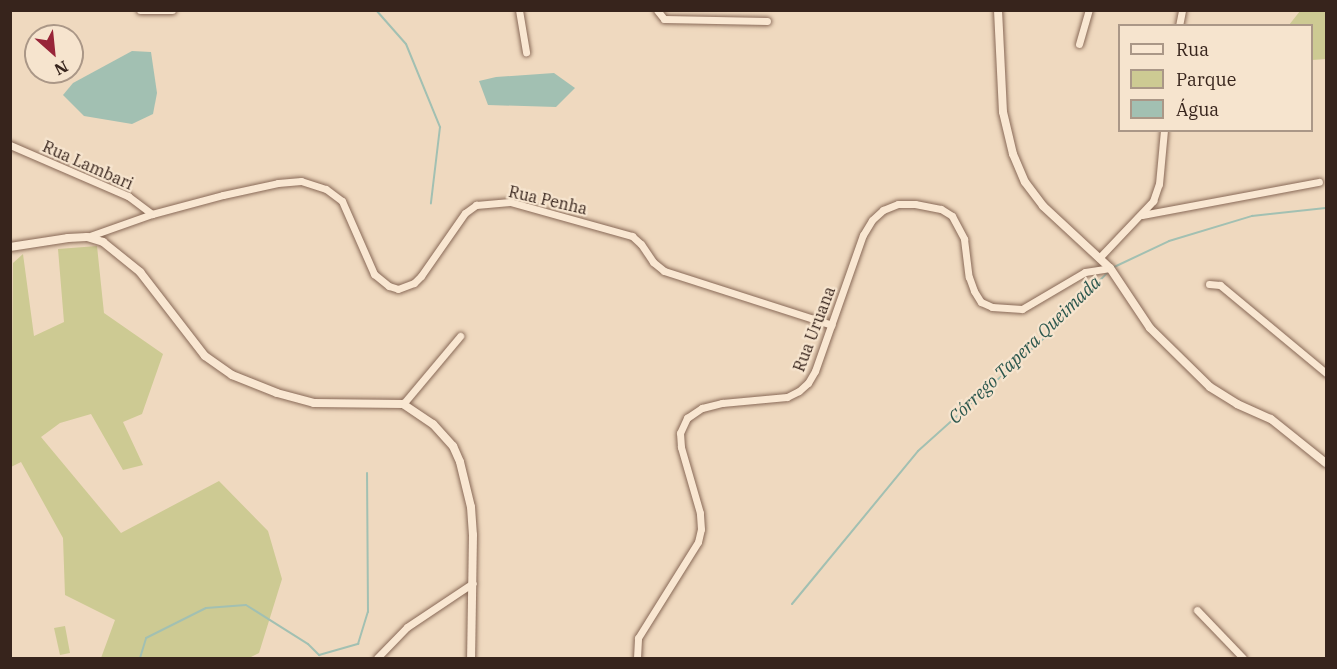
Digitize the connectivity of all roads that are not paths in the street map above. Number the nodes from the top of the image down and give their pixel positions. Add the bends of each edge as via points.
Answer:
1 (140, 10) edge
2 (172, 10) edge
3 (519, 10) edge
4 (657, 10) edge
5 (998, 10) edge
6 (1089, 10) edge
7 (767, 21) dead end
8 (1079, 44) dead end
9 (526, 52) dead end
10 (1164, 132) edge
11 (10, 145) edge
12 (1319, 182) dead end
13 (152, 214) junction
14 (1142, 215) junction
15 (87, 237) junction
16 (10, 247) edge
17 (1099, 258) junction
18 (1112, 271) junction
19 (1209, 284) dead end
20 (832, 325) junction
21 (460, 336) dead end
22 (1326, 373) edge
23 (403, 404) junction
24 (1326, 462) edge
25 (473, 583) junction
26 (1197, 610) dead end
27 (377, 658) edge
28 (471, 658) edge
29 (637, 658) edge
30 (1243, 658) edge

1 - 2 street
3 - 9 street
4 - 7 street via 664,19
5 - 17 street via 1003,112 1013,154 1025,182 1043,206
6 - 8 street
10 - 14 street via 1159,184
11 - 13 street, Rua Lambari via 128,196
12 - 14 street
13 - 15 street, Rua Penha
13 - 20 street, Rua Penha via 278,183 300,181 317,185 342,201 374,274 398,289 421,276 465,213 476,205 510,202 632,236 664,271
14 - 17 street
15 - 16 street
15 - 23 street via 103,242 134,265 205,356 232,375 314,403
17 - 18 street
18 - 20 street, Rua Uruana via 1085,272 1022,309 992,307 981,302 974,291 964,239 952,216 941,209 898,204 883,210 862,236
18 - 24 street via 1150,328 1210,387 1271,419
19 - 22 street via 1220,285
20 - 29 street, Rua Uruana via 815,371 799,391 787,397 722,403 702,408 687,418 680,433 681,447 701,529 698,542 638,638
21 - 23 street
23 - 25 street via 442,432 460,462 471,507
25 - 27 street via 407,627
25 - 28 street
26 - 30 street

